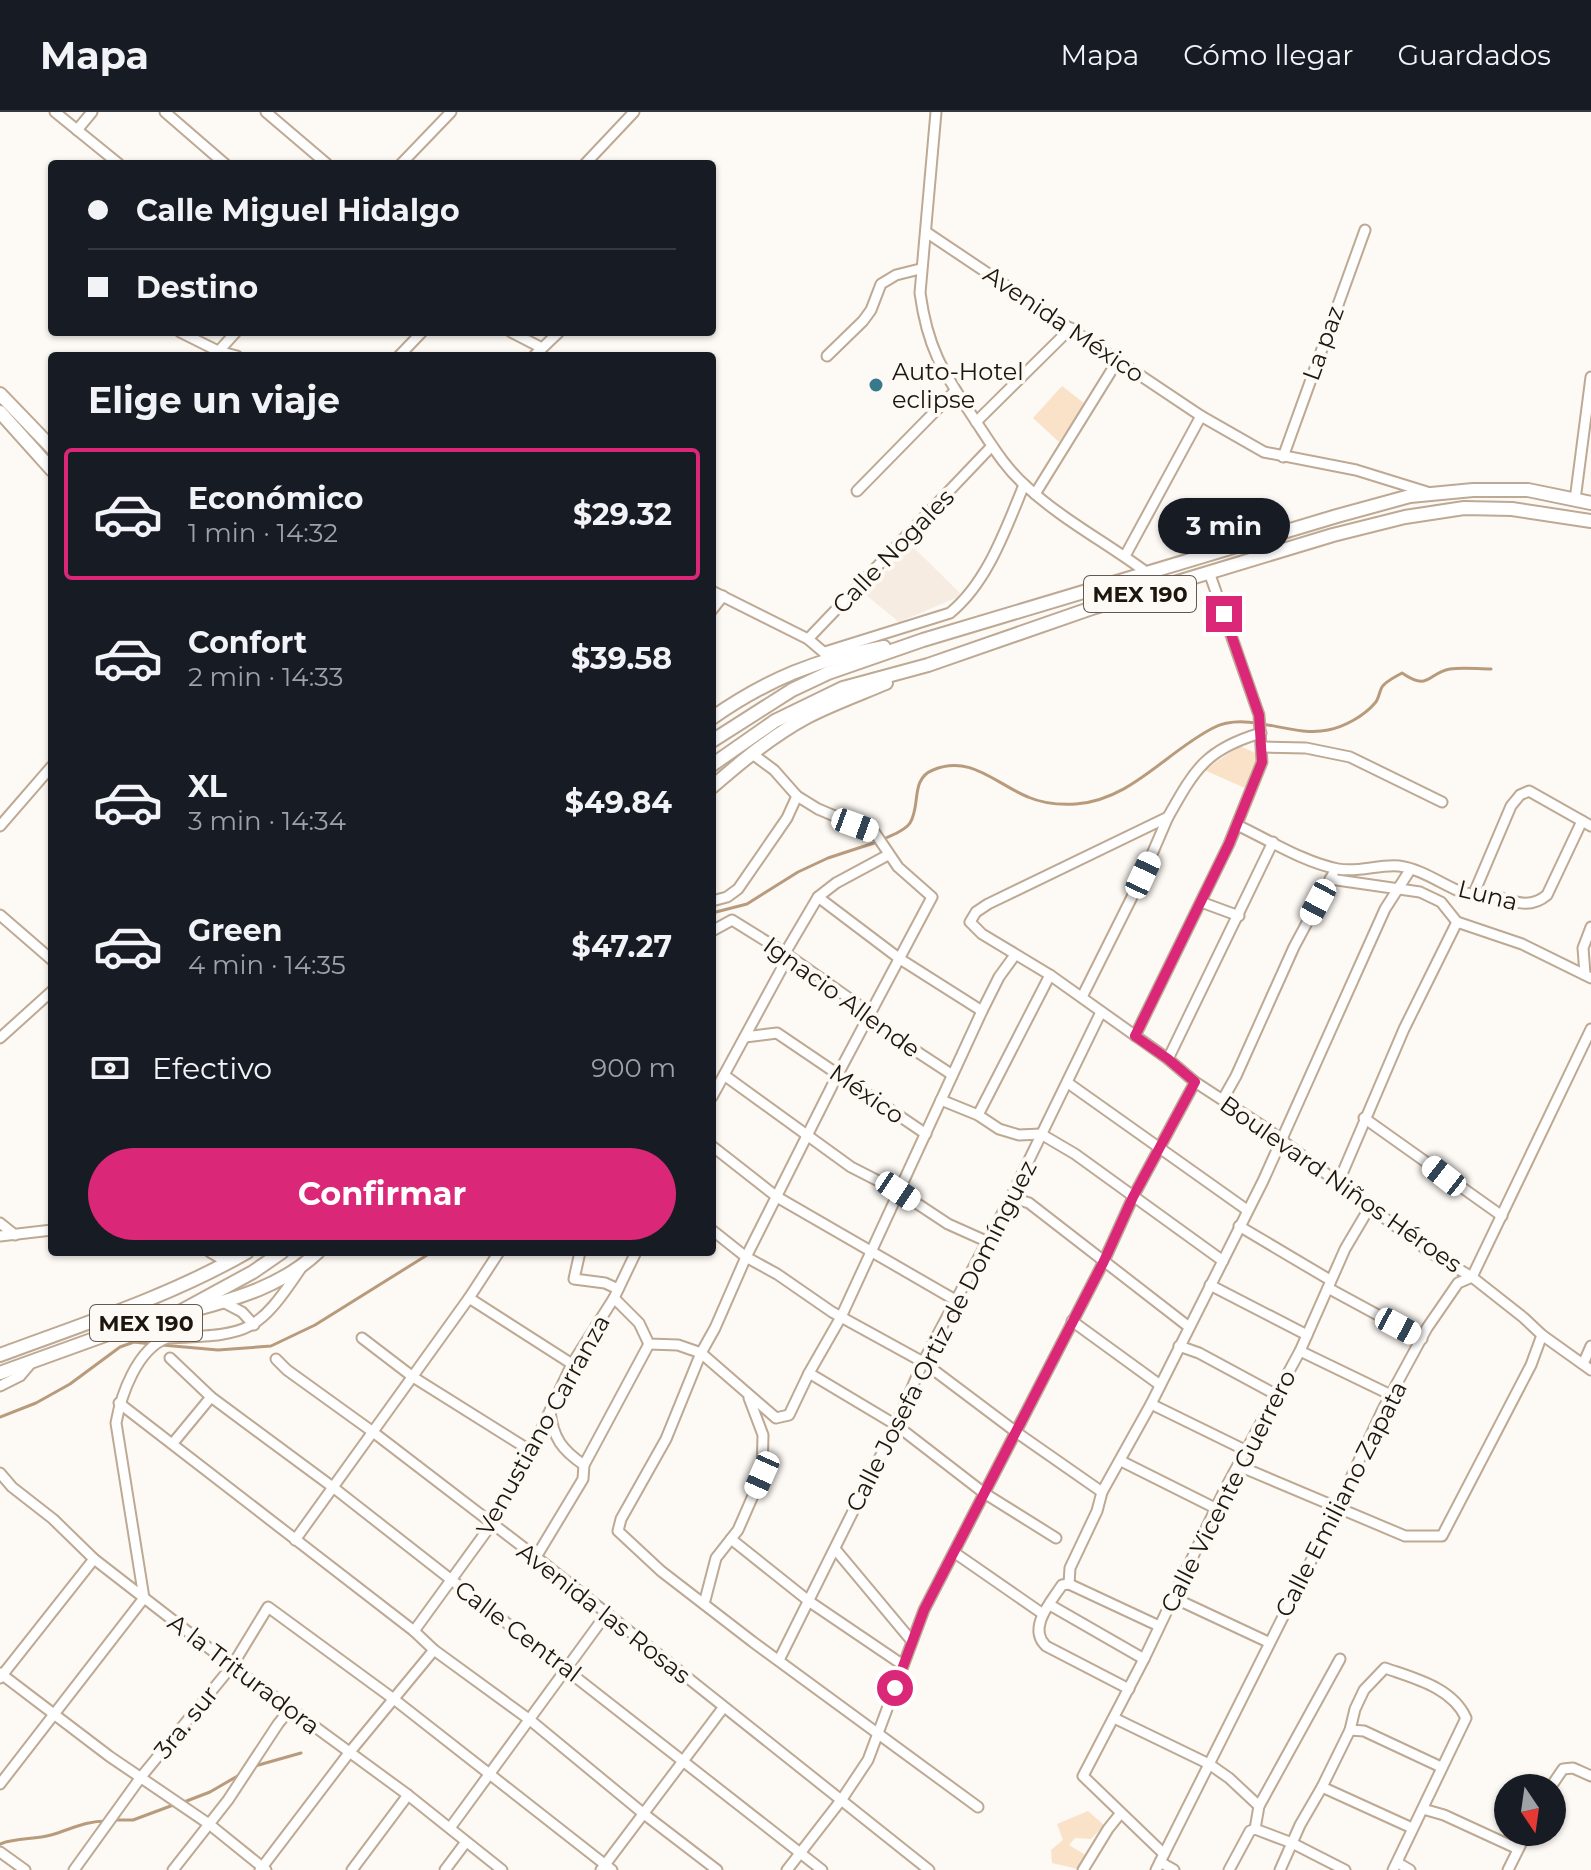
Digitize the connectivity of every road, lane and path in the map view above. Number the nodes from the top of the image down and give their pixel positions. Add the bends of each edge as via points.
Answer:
1 (55, 112) edge
2 (92, 112) edge
3 (165, 112) edge
4 (266, 112) edge
5 (451, 112) edge
6 (634, 112) edge
7 (936, 112) edge
8 (77, 130) junction
9 (114, 160) edge
10 (220, 160) edge
11 (322, 160) edge
12 (405, 160) edge
13 (589, 160) edge
14 (1365, 230) dead end
15 (926, 232) junction
16 (920, 269) junction
17 (1071, 328) junction
18 (187, 336) edge
19 (232, 336) edge
20 (418, 336) edge
21 (516, 336) edge
22 (555, 336) edge
23 (213, 352) edge
24 (218, 352) edge
25 (403, 352) edge
26 (538, 352) edge
27 (827, 356) dead end
28 (1118, 360) junction
29 (1591, 377) edge
30 (954, 392) junction
31 (0, 394) edge
32 (0, 412) edge
33 (1201, 416) junction
34 (976, 422) junction
35 (48, 444) edge
36 (991, 447) junction
37 (1283, 457) junction
38 (48, 466) edge
39 (1024, 485) junction
40 (857, 491) dead end
41 (1035, 494) junction
42 (1431, 494) junction
43 (1575, 500) junction
44 (1591, 503) edge
45 (1591, 521) edge
46 (1125, 556) junction
47 (1146, 572) junction
48 (1209, 572) junction
49 (716, 593) edge
50 (723, 596) junction
51 (716, 605) edge
52 (808, 639) junction
53 (923, 640) junction
54 (827, 656) junction
55 (928, 665) junction
56 (716, 715) edge
57 (1261, 730) junction
58 (716, 738) edge
59 (1263, 747) junction
60 (751, 753) junction
61 (716, 762) edge
62 (48, 771) edge
63 (716, 784) edge
64 (797, 796) junction
65 (1442, 802) dead end
66 (1168, 817) junction
67 (1587, 824) edge
68 (1237, 825) junction
69 (0, 826) edge
70 (1273, 842) junction
71 (888, 855) junction
72 (1338, 869) junction
73 (1410, 870) junction
74 (1330, 879) junction
75 (1397, 888) junction
76 (1474, 893) junction
77 (818, 897) junction
78 (716, 900) edge
79 (1201, 902) junction
80 (0, 915) edge
81 (1239, 916) junction
82 (1457, 922) junction
83 (1591, 927) edge
84 (716, 929) edge
85 (786, 955) junction
86 (1015, 955) junction
87 (48, 957) edge
88 (900, 959) junction
89 (1050, 975) junction
90 (1588, 976) edge
91 (48, 995) edge
92 (1082, 997) junction
93 (982, 1011) junction
94 (1101, 1012) junction
95 (867, 1019) junction
96 (1591, 1029) edge
97 (1135, 1036) junction
98 (745, 1037) junction
99 (0, 1038) edge
100 (1168, 1059) junction
101 (838, 1074) junction
102 (951, 1074) junction
103 (724, 1075) junction
104 (1195, 1082) junction
105 (1068, 1083) junction
106 (716, 1090) edge
107 (1223, 1099) junction
108 (941, 1100) junction
109 (978, 1115) junction
110 (1364, 1118) junction
111 (926, 1134) junction
112 (1041, 1134) junction
113 (808, 1135) junction
114 (1282, 1140) junction
115 (1161, 1148) junction
116 (716, 1149) edge
117 (1339, 1181) junction
118 (898, 1191) junction
119 (777, 1197) junction
120 (1011, 1197) junction
121 (1133, 1197) junction
122 (1371, 1205) junction
123 (1247, 1210) junction
124 (1502, 1216) junction
125 (0, 1223) edge
126 (1239, 1226) junction
127 (48, 1231) edge
128 (716, 1233) edge
129 (15, 1235) junction
130 (0, 1236) edge
131 (986, 1241) junction
132 (870, 1252) junction
133 (217, 1256) edge
134 (240, 1256) edge
135 (276, 1256) edge
136 (314, 1256) edge
137 (496, 1256) edge
138 (579, 1256) edge
139 (634, 1256) edge
140 (746, 1257) junction
141 (1104, 1261) junction
142 (1223, 1261) junction
143 (229, 1263) junction
144 (301, 1268) junction
145 (1472, 1277) junction
146 (1329, 1284) junction
147 (1210, 1285) junction
148 (616, 1293) junction
149 (469, 1298) junction
150 (957, 1301) junction
151 (223, 1302) junction
152 (174, 1315) junction
153 (841, 1317) junction
154 (1072, 1321) junction
155 (254, 1325) junction
156 (1189, 1327) junction
157 (1307, 1335) junction
158 (1542, 1335) junction
159 (362, 1338) dead end
160 (1422, 1339) junction
161 (649, 1344) junction
162 (1179, 1346) junction
163 (1591, 1346) edge
164 (1300, 1351) junction
165 (701, 1353) junction
166 (0, 1355) edge
167 (170, 1358) dead end
168 (276, 1359) dead end
169 (34, 1361) junction
170 (923, 1362) junction
171 (572, 1364) junction
172 (1587, 1367) edge
173 (0, 1373) edge
174 (809, 1373) junction
175 (413, 1377) junction
176 (1160, 1385) junction
177 (0, 1386) edge
178 (1275, 1394) junction
179 (1391, 1395) junction
180 (211, 1397) junction
181 (749, 1398) junction
182 (119, 1403) junction
183 (1151, 1404) junction
184 (550, 1411) junction
185 (896, 1425) junction
186 (373, 1432) junction
187 (1016, 1432) junction
188 (536, 1437) junction
189 (555, 1437) junction
190 (173, 1443) junction
191 (531, 1451) junction
192 (1247, 1451) junction
193 (1121, 1461) junction
194 (584, 1465) junction
195 (1239, 1466) junction
196 (0, 1473) edge
197 (334, 1488) junction
198 (1102, 1492) junction
199 (984, 1493) junction
200 (1337, 1506) junction
201 (1217, 1509) junction
202 (491, 1525) junction
203 (1056, 1538) dead end
204 (731, 1539) junction
205 (295, 1540) junction
206 (835, 1549) junction
207 (955, 1553) junction
208 (536, 1557) junction
209 (94, 1559) junction
210 (451, 1580) junction
211 (1066, 1584) junction
212 (144, 1598) junction
213 (1174, 1598) junction
214 (810, 1602) junction
215 (704, 1604) junction
216 (1050, 1605) junction
217 (607, 1613) junction
218 (1043, 1614) junction
219 (1159, 1626) junction
220 (414, 1631) junction
221 (911, 1640) junction
222 (1268, 1642) junction
223 (434, 1650) junction
224 (1144, 1659) junction
225 (1340, 1659) dead end
226 (779, 1660) junction
227 (903, 1665) junction
228 (232, 1666) junction
229 (567, 1668) junction
230 (1, 1675) edge
231 (1129, 1689) junction
232 (395, 1700) junction
233 (723, 1708) junction
234 (290, 1709) junction
235 (55, 1713) junction
236 (1114, 1718) junction
237 (530, 1720) junction
238 (1350, 1730) junction
239 (878, 1733) junction
240 (349, 1753) junction
241 (682, 1761) junction
242 (1209, 1764) junction
243 (1441, 1767) junction
244 (1560, 1774) edge
245 (490, 1775) junction
246 (1591, 1776) edge
247 (141, 1777) junction
248 (0, 1784) edge
249 (1322, 1787) junction
250 (408, 1795) junction
251 (842, 1799) junction
252 (1259, 1806) junction
253 (978, 1807) dead end
254 (1423, 1809) junction
255 (644, 1814) junction
256 (1120, 1814) junction
257 (209, 1824) junction
258 (450, 1828) junction
259 (1412, 1828) junction
260 (1255, 1829) junction
261 (466, 1842) junction
262 (1292, 1843) junction
263 (1520, 1846) edge
264 (1518, 1849) junction
265 (800, 1853) junction
266 (2, 1856) edge
267 (1160, 1862) edge
268 (1396, 1866) edge
269 (606, 1868) edge
270 (263, 1869) edge
271 (25, 1870) edge
272 (74, 1870) edge
273 (173, 1870) edge
274 (352, 1870) edge
275 (445, 1870) edge
276 (502, 1870) edge
277 (717, 1870) edge
278 (787, 1870) edge
279 (822, 1870) edge
280 (929, 1870) edge
281 (1083, 1870) edge
282 (1174, 1870) edge
283 (1229, 1870) edge
284 (1280, 1870) edge
285 (1345, 1870) edge
286 (1410, 1870) edge
287 (1508, 1870) edge

1 - 8 street
2 - 8 street
3 - 10 street
4 - 11 street
5 - 12 street
6 - 13 street
7 - 15 street
8 - 9 street
14 - 37 street, La paz
15 - 16 street
15 - 17 street, Avenida México
16 - 27 street via 881,284 863,321
16 - 30 street via 923,320
17 - 28 street, Avenida México
17 - 34 street
18 - 23 street
19 - 24 street
20 - 25 street
21 - 26 street
22 - 26 street
28 - 33 street, Avenida México
28 - 41 street
29 - 43 street
30 - 34 street
30 - 40 street
31 - 35 main road
32 - 38 main road
33 - 37 street, Avenida México via 1264,452
33 - 46 street
34 - 36 street
36 - 39 street
36 - 52 street, Calle Nogales
37 - 42 street, Avenida México via 1356,470
39 - 41 street
39 - 54 street via 999,543 965,600 950,613
41 - 46 street
42 - 43 main road, MEX 190 via 1528,490
42 - 47 main road, MEX 190
43 - 44 main road, MEX 190
45 - 48 main road, MEX 190 via 1464,508 1333,535
46 - 47 street
47 - 53 main road, MEX 190
48 - 55 main road, MEX 190
48 - 57 street
49 - 50 street
50 - 51 street
50 - 52 street
52 - 54 street
53 - 54 main road
53 - 58 main road, MEX 190 via 792,690
54 - 56 main road via 759,687
55 - 60 main road via 809,716
55 - 61 main road, MEX 190 via 809,703
57 - 59 street
57 - 66 street via 1218,749 1186,784
59 - 65 street via 1350,757
59 - 68 street
60 - 63 main road
60 - 64 street
62 - 69 street
64 - 71 street via 875,833
64 - 78 street via 738,889
66 - 86 street, Boulevard Niños Héroes via 976,912 970,922
66 - 92 street
67 - 76 street, Luna via 1539,902 1528,905
67 - 76 street via 1529,791 1520,795
68 - 70 street
68 - 79 street
70 - 72 street
70 - 81 street
71 - 77 street
71 - 88 street via 932,897
72 - 73 street, Luna
72 - 74 street
73 - 75 street
73 - 76 street, Luna
74 - 75 street
74 - 107 street
75 - 82 street via 1441,902
75 - 114 street
77 - 85 street
77 - 88 street
79 - 81 street
79 - 97 street
80 - 87 street
81 - 100 street
82 - 90 street via 1522,944
82 - 110 street
83 - 90 street via 1583,948
84 - 85 street, Ignacio Allende via 732,920
85 - 95 street, Ignacio Allende via 860,1006
85 - 98 street
86 - 89 street, Boulevard Niños Héroes
86 - 93 street, México
88 - 93 street
88 - 95 street
89 - 92 street, Boulevard Niños Héroes
89 - 109 street
91 - 99 street
92 - 94 street, Boulevard Niños Héroes
93 - 102 street, México
94 - 97 street, Boulevard Niños Héroes
94 - 105 street, Calle Josefa Ortiz de Domínguez
95 - 101 street
95 - 102 street, Ignacio Allende
96 - 124 street, Calle Emiliano Zapata
97 - 100 street, Boulevard Niños Héroes
98 - 101 street, México via 777,1033
98 - 103 street
100 - 104 street, Boulevard Niños Héroes
101 - 111 street, México
101 - 113 street
102 - 108 street, México
103 - 106 street
103 - 113 street
104 - 107 street, Boulevard Niños Héroes
104 - 115 street
105 - 112 street, Calle Josefa Ortiz de Domínguez
105 - 115 street
107 - 114 street, Boulevard Niños Héroes
108 - 109 street
108 - 111 street, México
109 - 112 street via 999,1129
110 - 117 street
110 - 124 street
111 - 118 street
112 - 120 street, Calle Josefa Ortiz de Domínguez
112 - 121 street
113 - 118 street via 851,1167
113 - 119 street
114 - 117 street, Boulevard Niños Héroes
114 - 123 street
115 - 121 street
115 - 123 street
116 - 119 street
117 - 122 street, Boulevard Niños Héroes
118 - 131 street
118 - 132 street
119 - 132 street
119 - 140 street
120 - 131 street, Calle Josefa Ortiz de Domínguez
120 - 141 street via 1029,1203
121 - 141 street
121 - 142 street
122 - 145 street, Boulevard Niños Héroes via 1431,1253
122 - 146 street, Calle Vicente Guerrero
123 - 126 street
124 - 145 street, Calle Emiliano Zapata
125 - 129 street
126 - 142 street
126 - 146 street
127 - 129 street
128 - 140 street
129 - 130 street
131 - 150 street, Calle Josefa Ortiz de Domínguez
132 - 150 street
132 - 153 street
133 - 143 street
134 - 143 main road, MEX 190
135 - 152 main road, MEX 190
136 - 144 main road
137 - 149 street
138 - 148 street via 574,1279 605,1283
139 - 148 street, Venustiano Carranza
140 - 153 street
140 - 165 street
141 - 154 street
141 - 156 street
142 - 147 street
143 - 166 main road, MEX 190
144 - 151 main road
144 - 155 street
145 - 158 street, Boulevard Niños Héroes
145 - 160 street, Calle Emiliano Zapata via 1458,1283
146 - 157 street, Calle Vicente Guerrero
146 - 160 street
147 - 156 street
147 - 157 street
148 - 161 street
148 - 171 street, Venustiano Carranza
149 - 171 street
149 - 175 street
150 - 170 street, Calle Josefa Ortiz de Domínguez
151 - 152 main road
151 - 155 street
152 - 169 main road, MEX 190
153 - 170 street
153 - 174 street
154 - 176 street
154 - 187 street
155 - 182 street via 224,1336 159,1342 135,1371
156 - 162 street
157 - 164 street, Calle Vicente Guerrero
158 - 172 street, Boulevard Niños Héroes
158 - 200 street via 1442,1536 1405,1536
159 - 175 street
160 - 179 street, Calle Emiliano Zapata
161 - 165 street
161 - 194 street
162 - 176 street
162 - 178 street
163 - 172 street
164 - 178 street, Calle Vicente Guerrero
164 - 179 street
165 - 181 street
165 - 215 street via 666,1439 618,1531
167 - 180 street, Calle Central
168 - 186 street, Avenida las Rosas
169 - 173 main road, MEX 190
169 - 177 street
170 - 185 street, Calle Josefa Ortiz de Domínguez
170 - 187 street
171 - 184 street, Venustiano Carranza
174 - 181 street via 789,1415 776,1418
174 - 185 street
175 - 186 street
175 - 191 street
176 - 183 street
178 - 192 street, Calle Vicente Guerrero
179 - 200 street, Calle Emiliano Zapata
180 - 190 street
180 - 197 street, Calle Central
181 - 204 street via 763,1435 762,1475
182 - 190 street
182 - 212 street, A la Trituradora via 116,1423
183 - 192 street
183 - 193 street
184 - 188 street, Venustiano Carranza
184 - 189 street
185 - 199 street
185 - 206 street, Calle Josefa Ortiz de Domínguez
186 - 197 street
186 - 202 street, Avenida las Rosas
187 - 198 street
187 - 199 street
188 - 189 street
188 - 191 street, Venustiano Carranza
189 - 194 street
190 - 205 street
191 - 202 street, Venustiano Carranza
192 - 195 street, Calle Vicente Guerrero
193 - 198 street
193 - 201 street
194 - 208 street via 583,1479
195 - 200 street
195 - 201 street, Calle Vicente Guerrero
196 - 209 street
197 - 205 street
197 - 210 street, Calle Central
198 - 211 street
199 - 203 street
199 - 207 street
200 - 222 street, Calle Emiliano Zapata
201 - 213 street, Calle Vicente Guerrero
202 - 208 street, Avenida las Rosas
202 - 210 street, Venustiano Carranza
204 - 214 street
204 - 215 street via 716,1558
205 - 220 street
206 - 214 street, Calle Josefa Ortiz de Domínguez
206 - 221 street
207 - 218 street
207 - 221 street
208 - 217 street, Avenida las Rosas
209 - 212 street
209 - 230 street
210 - 220 street, Venustiano Carranza
210 - 229 street, Calle Central
211 - 216 street
211 - 219 street
212 - 228 street, A la Trituradora
212 - 235 street
213 - 219 street, Calle Vicente Guerrero
213 - 222 street
214 - 226 street, Calle Josefa Ortiz de Domínguez
214 - 227 street
215 - 226 street
216 - 218 street
216 - 224 street
217 - 229 street
217 - 233 street, Avenida las Rosas
218 - 231 street via 1037,1632 1046,1646
219 - 224 street, Calle Vicente Guerrero
220 - 223 street
221 - 227 street
222 - 242 street, Calle Emiliano Zapata
223 - 232 street
223 - 237 street
224 - 231 street, Calle Vicente Guerrero
225 - 252 street
226 - 239 street
227 - 239 street
228 - 232 street, 3ra. sur via 268,1607
228 - 234 street, A la Trituradora
228 - 247 street, 3ra. sur
229 - 237 street
229 - 241 street, Calle Central
230 - 235 street
231 - 236 street, Calle Vicente Guerrero
232 - 240 street
232 - 245 street
233 - 241 street
233 - 251 street, Avenida las Rosas
234 - 240 street, A la Trituradora
234 - 257 street
235 - 247 street
235 - 248 street
236 - 242 street
236 - 256 street, Calle Vicente Guerrero via 1083,1776
237 - 245 street
237 - 255 street
238 - 243 street via 1364,1731
238 - 243 street via 1364,1690 1385,1668 1427,1682 1460,1706 1466,1718
238 - 249 street
239 - 251 street via 863,1769
239 - 253 street
240 - 250 street, A la Trituradora
240 - 270 street
241 - 255 street
241 - 265 street, Calle Central
242 - 252 street
242 - 267 street, Calle Emiliano Zapata
243 - 254 street
244 - 246 street via 1573,1768
245 - 258 street
245 - 269 street
247 - 257 street
247 - 272 street, 3ra. sur
249 - 259 street
249 - 262 street
250 - 258 street, A la Trituradora
250 - 274 street
251 - 265 street
251 - 280 street, Avenida las Rosas
252 - 260 street
254 - 259 street
254 - 264 street
255 - 269 street
255 - 277 street
256 - 267 street
256 - 281 street
257 - 270 street
257 - 273 street
258 - 261 street, A la Trituradora
259 - 268 street
260 - 262 street
260 - 283 street
261 - 275 street
261 - 276 street, A la Trituradora
262 - 284 street
262 - 285 street
263 - 264 street
264 - 287 street
265 - 278 street
265 - 279 street, Calle Central
266 - 271 street
267 - 282 street
268 - 286 street

